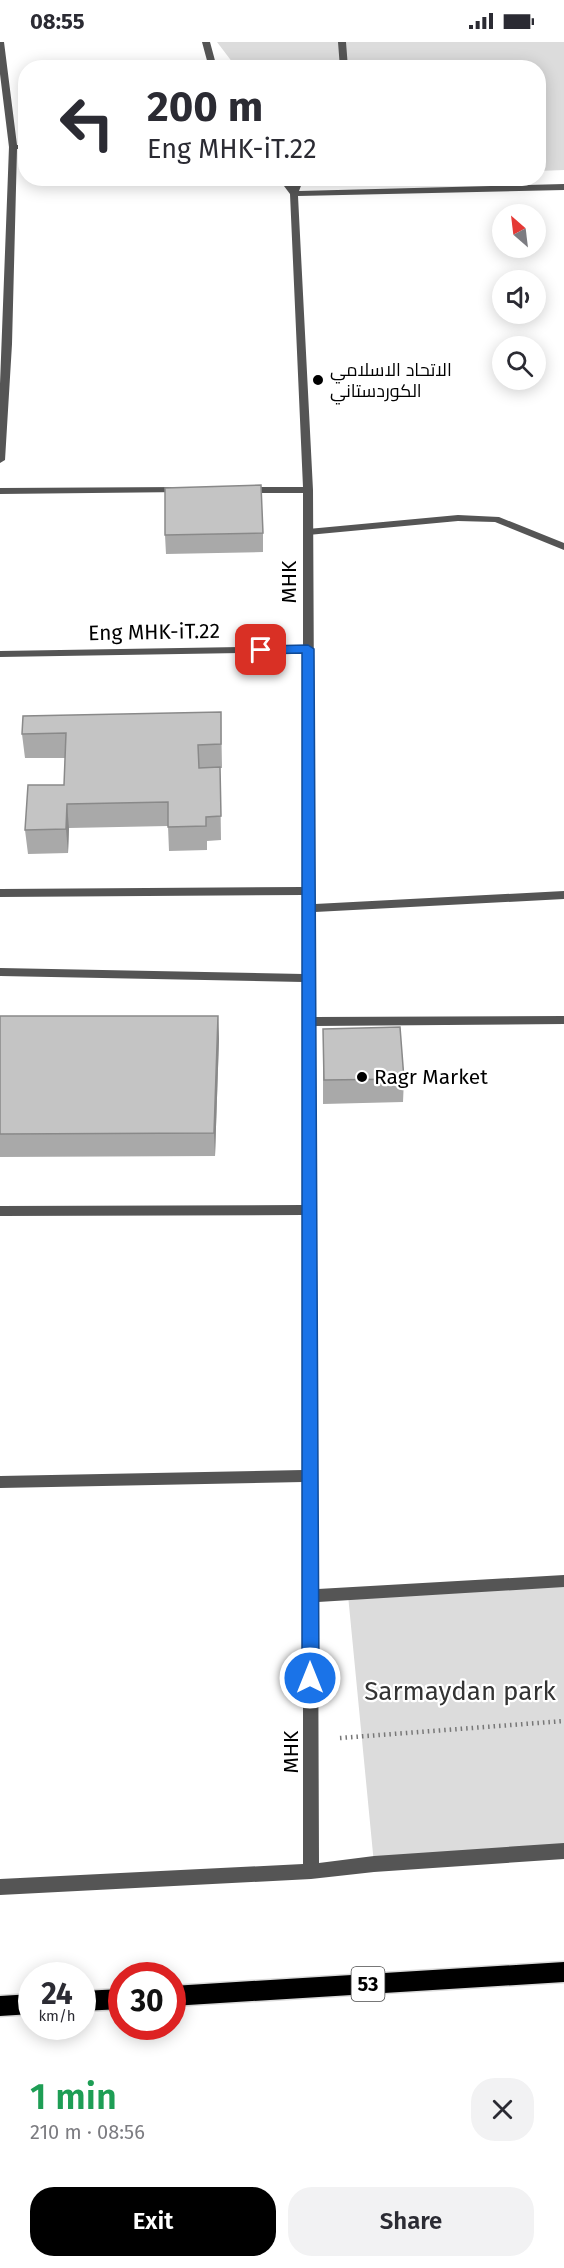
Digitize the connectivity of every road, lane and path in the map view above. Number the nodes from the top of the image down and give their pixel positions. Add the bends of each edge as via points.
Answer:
1 (0, 42) edge
2 (206, 42) edge
3 (342, 42) edge
4 (211, 60) edge
5 (343, 60) edge
6 (13, 147) junction
7 (18, 147) edge
8 (288, 186) edge
9 (297, 186) edge
10 (564, 187) edge
11 (294, 194) junction
12 (3, 344) edge
13 (0, 460) edge
14 (189, 490) edge
15 (237, 490) edge
16 (308, 490) junction
17 (0, 491) edge
18 (308, 532) junction
19 (564, 547) edge
20 (308, 649) junction
21 (0, 654) edge
22 (309, 891) junction
23 (0, 893) edge
24 (564, 895) edge
25 (309, 908) junction
26 (0, 972) edge
27 (308, 978) junction
28 (564, 1020) edge
29 (309, 1022) junction
30 (309, 1210) junction
31 (0, 1211) edge
32 (310, 1476) junction
33 (0, 1482) edge
34 (564, 1581) edge
35 (310, 1596) junction
36 (564, 1721) edge
37 (310, 1740) junction
38 (564, 1851) edge
39 (311, 1872) junction
40 (0, 1887) edge
41 (564, 1972) edge
42 (186, 1995) edge
43 (18, 2005) edge
44 (0, 2006) edge

1 - 6 street
2 - 4 street
3 - 5 street
6 - 7 street
6 - 12 street
8 - 11 street
9 - 11 street
10 - 11 street
11 - 16 street, MHK
12 - 13 street
14 - 17 street
15 - 16 street
16 - 18 street, MHK
18 - 19 street via 458,518 496,519
18 - 20 street, MHK
20 - 21 street, Eng MHK-iT.22
20 - 22 street, MHK
22 - 23 street
22 - 25 street, MHK
24 - 25 street
25 - 27 street, MHK
26 - 27 street
27 - 29 street, MHK
28 - 29 street
29 - 30 street, MHK
30 - 31 street
30 - 32 street, MHK
32 - 33 street
32 - 35 street, MHK
34 - 35 street
35 - 37 street, MHK
36 - 37 path
37 - 39 street, MHK
38 - 39 street
39 - 40 street
41 - 42 main road, 53
43 - 44 main road

